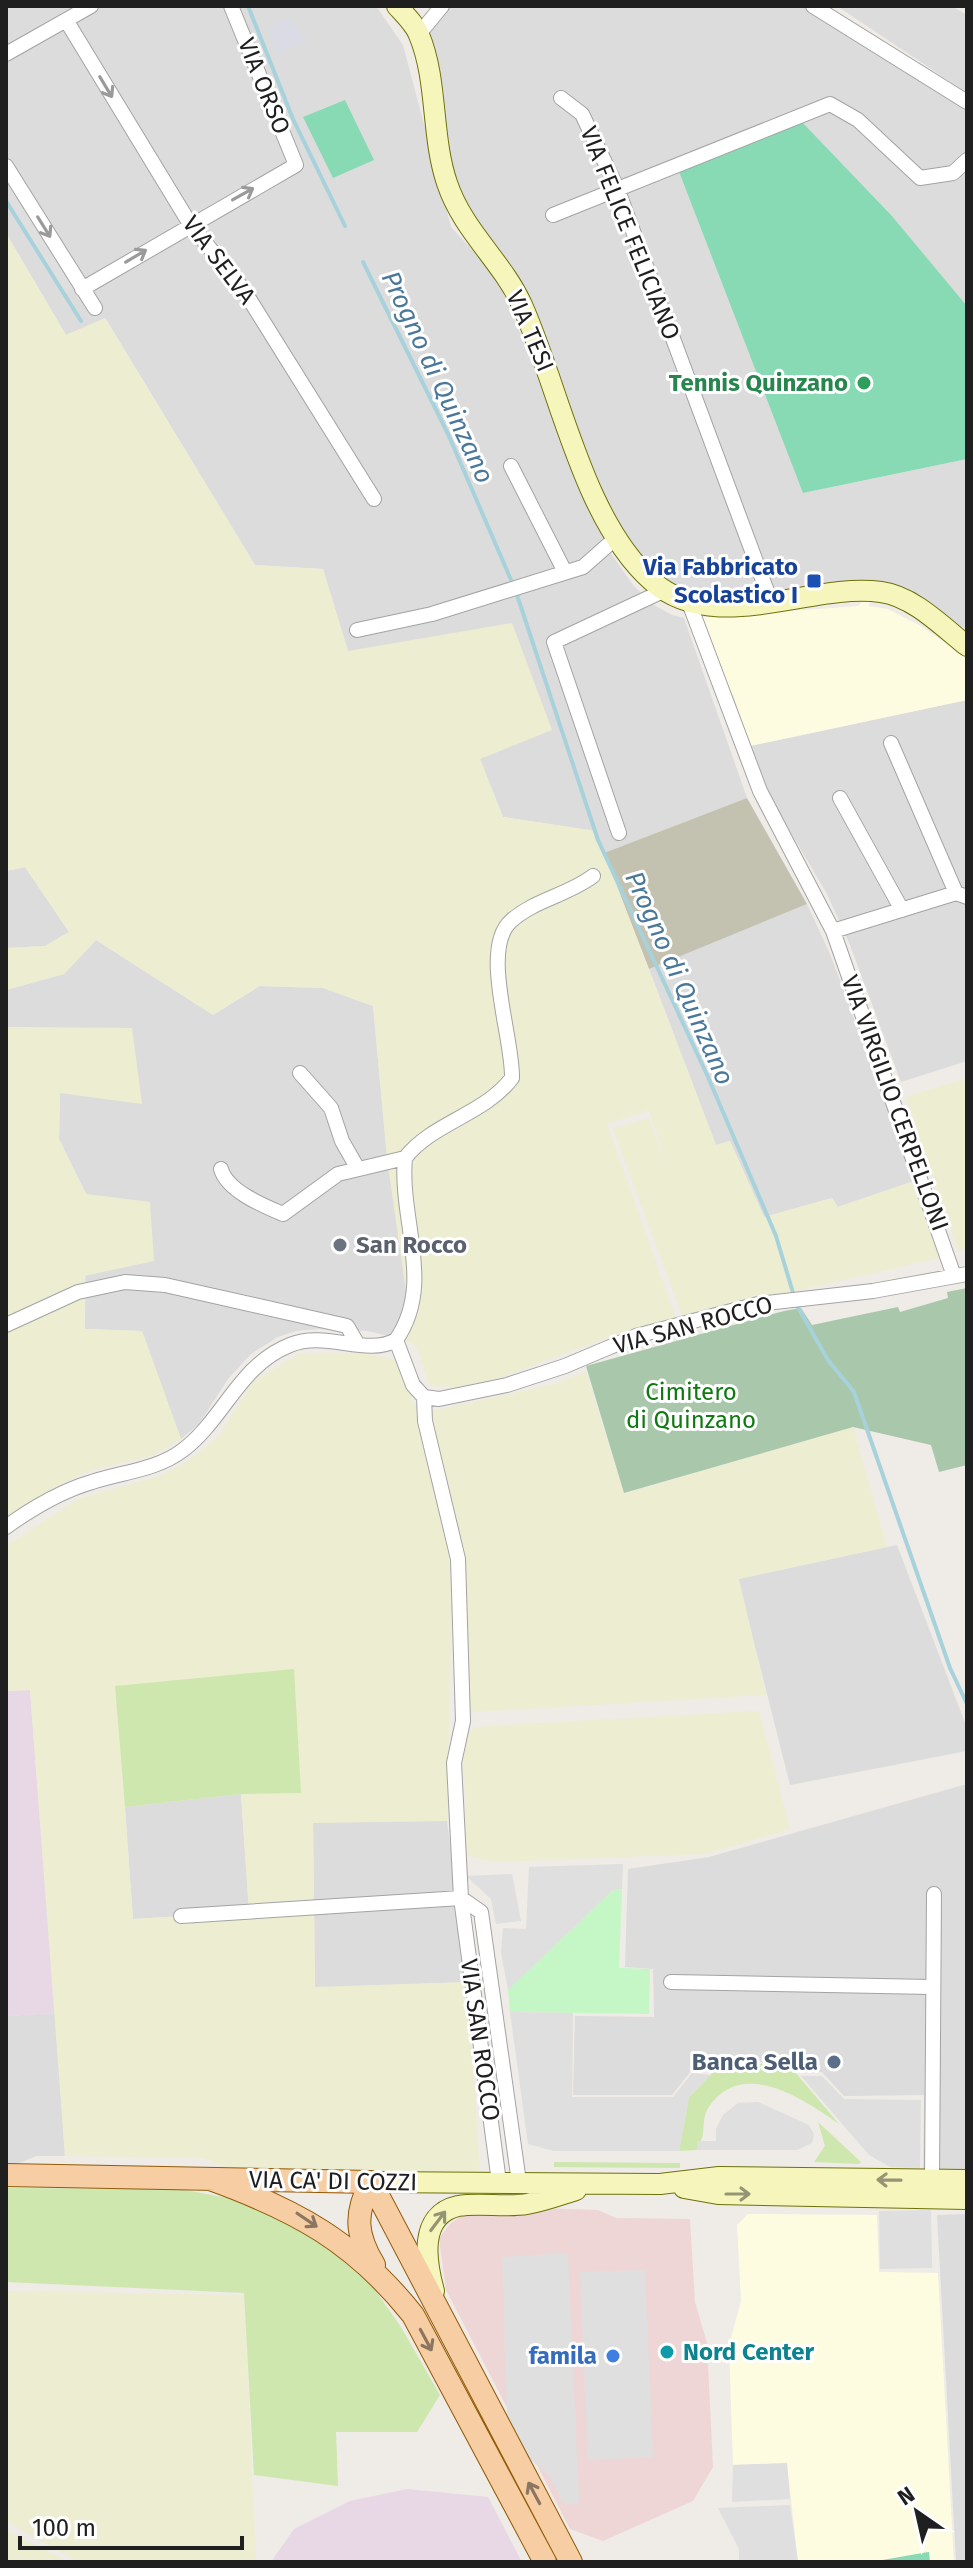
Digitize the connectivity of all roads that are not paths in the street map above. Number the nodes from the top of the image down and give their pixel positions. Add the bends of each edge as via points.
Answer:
1 (91, 6) edge
2 (231, 6) edge
3 (397, 6) edge
4 (442, 6) edge
5 (813, 6) edge
6 (66, 20) junction
7 (419, 34) junction
8 (6, 54) edge
9 (561, 98) dead end
10 (967, 102) edge
11 (967, 160) edge
12 (6, 166) edge
13 (617, 188) junction
14 (553, 215) dead end
15 (190, 224) junction
16 (82, 289) junction
17 (95, 308) dead end
18 (511, 466) dead end
19 (374, 499) dead end
20 (617, 537) junction
21 (565, 572) junction
22 (663, 591) junction
23 (688, 600) junction
24 (771, 602) junction
25 (357, 630) dead end
26 (967, 646) edge
27 (891, 743) dead end
28 (840, 798) dead end
29 (619, 833) dead end
30 (593, 876) dead end
31 (962, 895) edge
32 (902, 910) junction
33 (833, 931) junction
34 (300, 1073) dead end
35 (405, 1158) junction
36 (221, 1169) dead end
37 (358, 1169) junction
38 (961, 1275) edge
39 (6, 1325) edge
40 (396, 1340) junction
41 (357, 1343) junction
42 (424, 1397) junction
43 (6, 1527) edge
44 (934, 1894) dead end
45 (461, 1898) junction
46 (181, 1916) dead end
47 (671, 1982) dead end
48 (931, 1987) junction
49 (6, 2175) edge
50 (210, 2179) junction
51 (932, 2180) junction
52 (967, 2180) edge
53 (371, 2182) junction
54 (509, 2182) junction
55 (599, 2184) junction
56 (660, 2184) junction
57 (967, 2199) edge
58 (381, 2277) junction
59 (443, 2321) junction
60 (545, 2562) edge
61 (571, 2562) edge

1 - 6 street
15 -> 2 street, VIA ORSO via 296,165
3 - 7 main road
4 - 7 street
5 - 10 street
6 - 8 street
6 -> 15 street, VIA SELVA
7 - 20 main road, VIA TESI via 447,181 471,233 522,304 594,501
9 - 13 street, VIA FELICE FELICIANO via 582,114
11 - 13 street via 953,173 920,178 858,120 830,104
12 -> 16 street
13 - 14 street
13 - 24 street, VIA FELICE FELICIANO
16 -> 15 street
15 - 19 street, VIA SELVA via 243,289
16 - 17 street
18 - 21 street
20 - 21 street via 583,567
20 - 22 main road, VIA TESI via 631,560
21 - 25 street via 432,614
22 - 23 main road, VIA TESI
22 - 29 street via 554,642
23 - 24 main road, VIA TESI via 730,606
23 - 33 street, VIA VIRGILIO CERPELLONI via 760,791
24 - 26 main road, VIA TESI via 883,592 927,614
27 - 31 street
28 - 32 street
30 - 35 street via 528,909 501,933 497,974 512,1078 494,1098 432,1134
31 - 32 street
32 - 33 street
33 - 38 street, VIA VIRGILIO CERPELLONI
34 - 37 street via 331,1108
35 - 37 street
35 - 40 street via 402,1187 416,1275 412,1309
36 - 37 street via 223,1177 258,1203 283,1214 338,1174
38 - 42 street, VIA SAN ROCCO via 779,1300 636,1336 507,1385 461,1396
39 - 41 street via 78,1292 139,1283 347,1326
40 - 41 street via 374,1347
40 - 42 street, VIA SAN ROCCO via 413,1385
41 - 43 street via 325,1339 288,1345 244,1377 206,1430 182,1451 142,1469 89,1482
42 - 45 street, VIA SAN ROCCO via 458,1559 463,1721 454,1763
44 - 48 street
45 - 46 street
45 - 54 street, VIA SAN ROCCO
45 - 54 street via 481,1912 516,2157
47 - 48 street
48 - 51 street
49 - 50 main road, VIA CA' DI COZZI
50 - 53 main road, VIA CA' DI COZZI
50 -> 58 main road via 294,2212
51 - 52 main road, VIA CA' DI COZZI
51 -> 56 main road, VIA CA' DI COZZI via 719,2177
53 - 54 main road, VIA CA' DI COZZI
53 - 58 main road via 358,2215 358,2233
53 - 59 main road
54 - 55 main road, VIA CA' DI COZZI
55 - 56 main road, VIA CA' DI COZZI
59 -> 55 main road via 426,2254 433,2224 444,2212 458,2206 526,2204
56 -> 57 main road, VIA CA' DI COZZI via 718,2194
58 -> 60 main road via 413,2315
61 -> 59 main road

